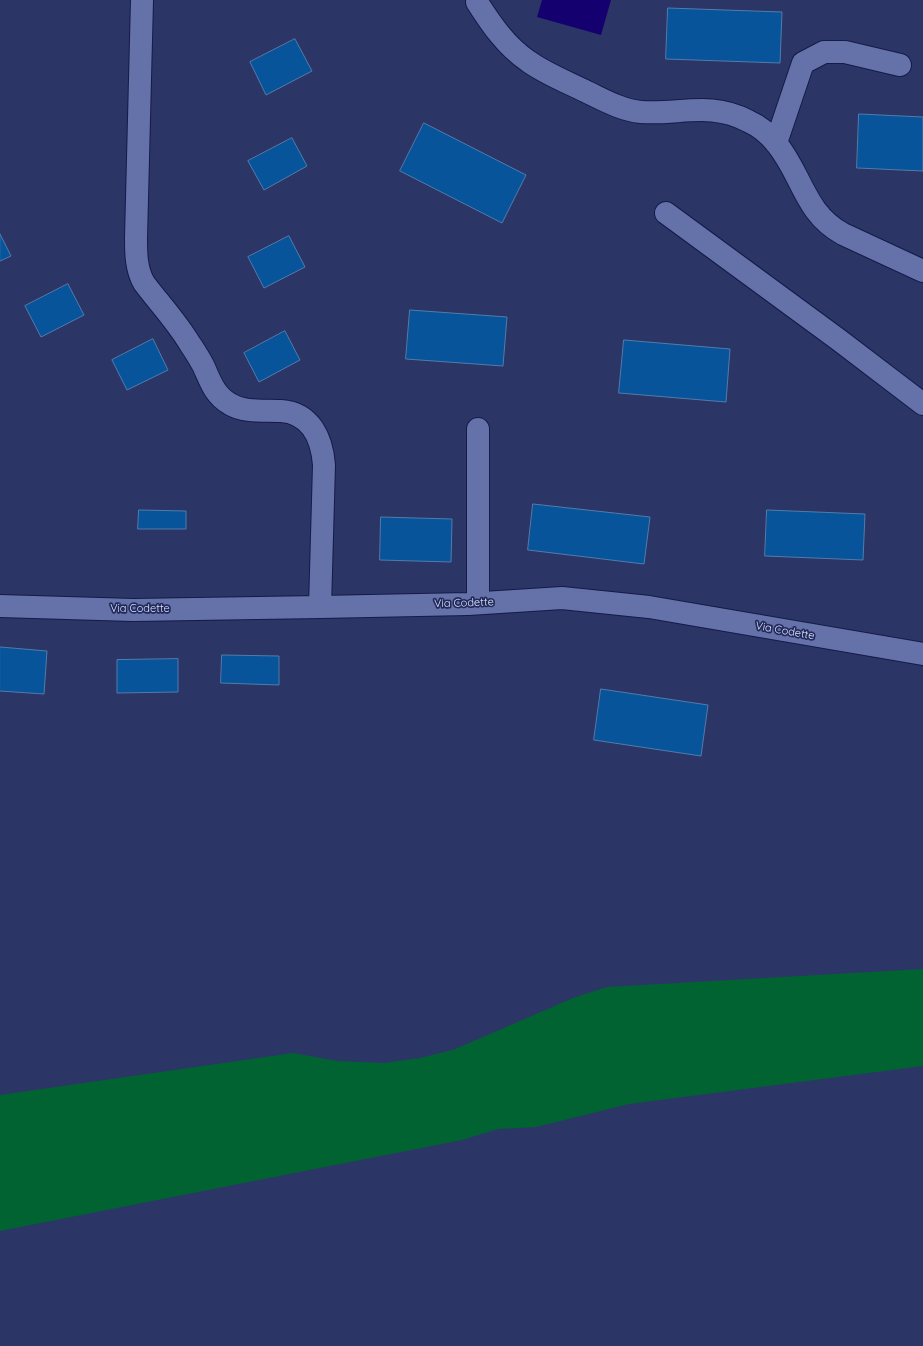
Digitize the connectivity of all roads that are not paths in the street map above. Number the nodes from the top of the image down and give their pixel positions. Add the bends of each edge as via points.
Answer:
1 (142, 0) edge
2 (477, 2) dead end
3 (900, 65) dead end
4 (776, 143) junction
5 (666, 213) dead end
6 (923, 271) edge
7 (923, 404) edge
8 (478, 429) dead end
9 (478, 603) junction
10 (0, 606) edge
11 (320, 608) junction
12 (923, 654) edge

1 - 11 street via 136,238 140,274 144,283 190,343 214,390 223,399 246,410 291,413 304,419 316,431 324,465
2 - 4 street via 501,36 529,62 616,106 639,112 724,112 759,127
3 - 4 street via 845,52 824,52 803,63
4 - 6 street via 822,219 835,230
5 - 7 street
8 - 9 street
9 - 11 street, Via Codette
9 - 12 street, Via Codette via 562,598 649,607
10 - 11 street, Via Codette via 133,610

